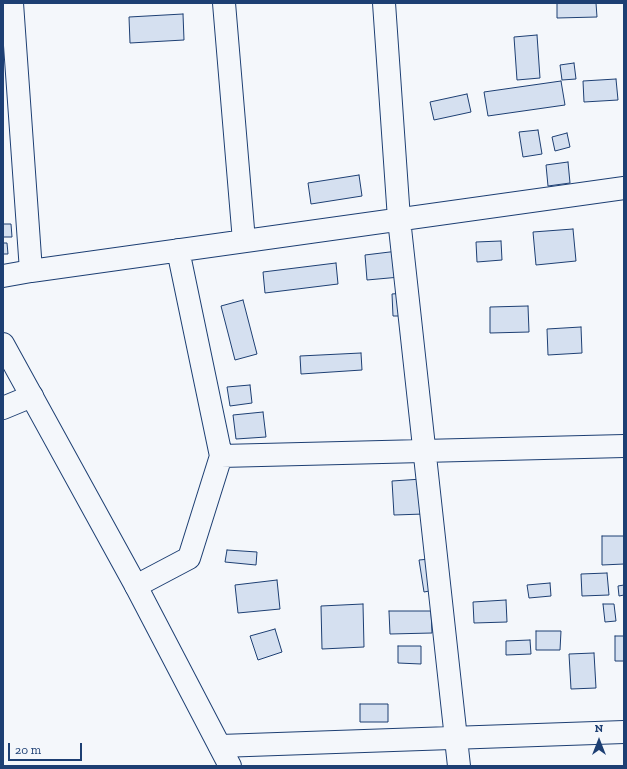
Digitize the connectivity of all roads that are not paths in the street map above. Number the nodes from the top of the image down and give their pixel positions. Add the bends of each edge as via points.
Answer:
1 (12, 3) edge
2 (224, 3) edge
3 (384, 3) edge
4 (624, 188) edge
5 (399, 220) junction
6 (244, 241) junction
7 (178, 250) junction
8 (31, 271) junction
9 (3, 276) edge
10 (3, 344) edge
11 (32, 396) junction
12 (3, 408) edge
13 (624, 446) edge
14 (425, 452) junction
15 (221, 456) junction
16 (136, 586) junction
17 (624, 732) edge
18 (457, 738) junction
19 (220, 746) junction
20 (230, 766) edge
21 (459, 766) edge

1 - 8 street
2 - 6 street
3 - 5 street
4 - 5 street
5 - 6 street
5 - 14 street
6 - 7 street
7 - 8 street
7 - 15 street
8 - 9 street
10 - 11 street
11 - 12 street
11 - 16 street
13 - 14 street
14 - 15 street
14 - 18 street
15 - 16 street via 189,558
16 - 19 street
17 - 18 street
18 - 19 street
18 - 21 street
19 - 20 street

